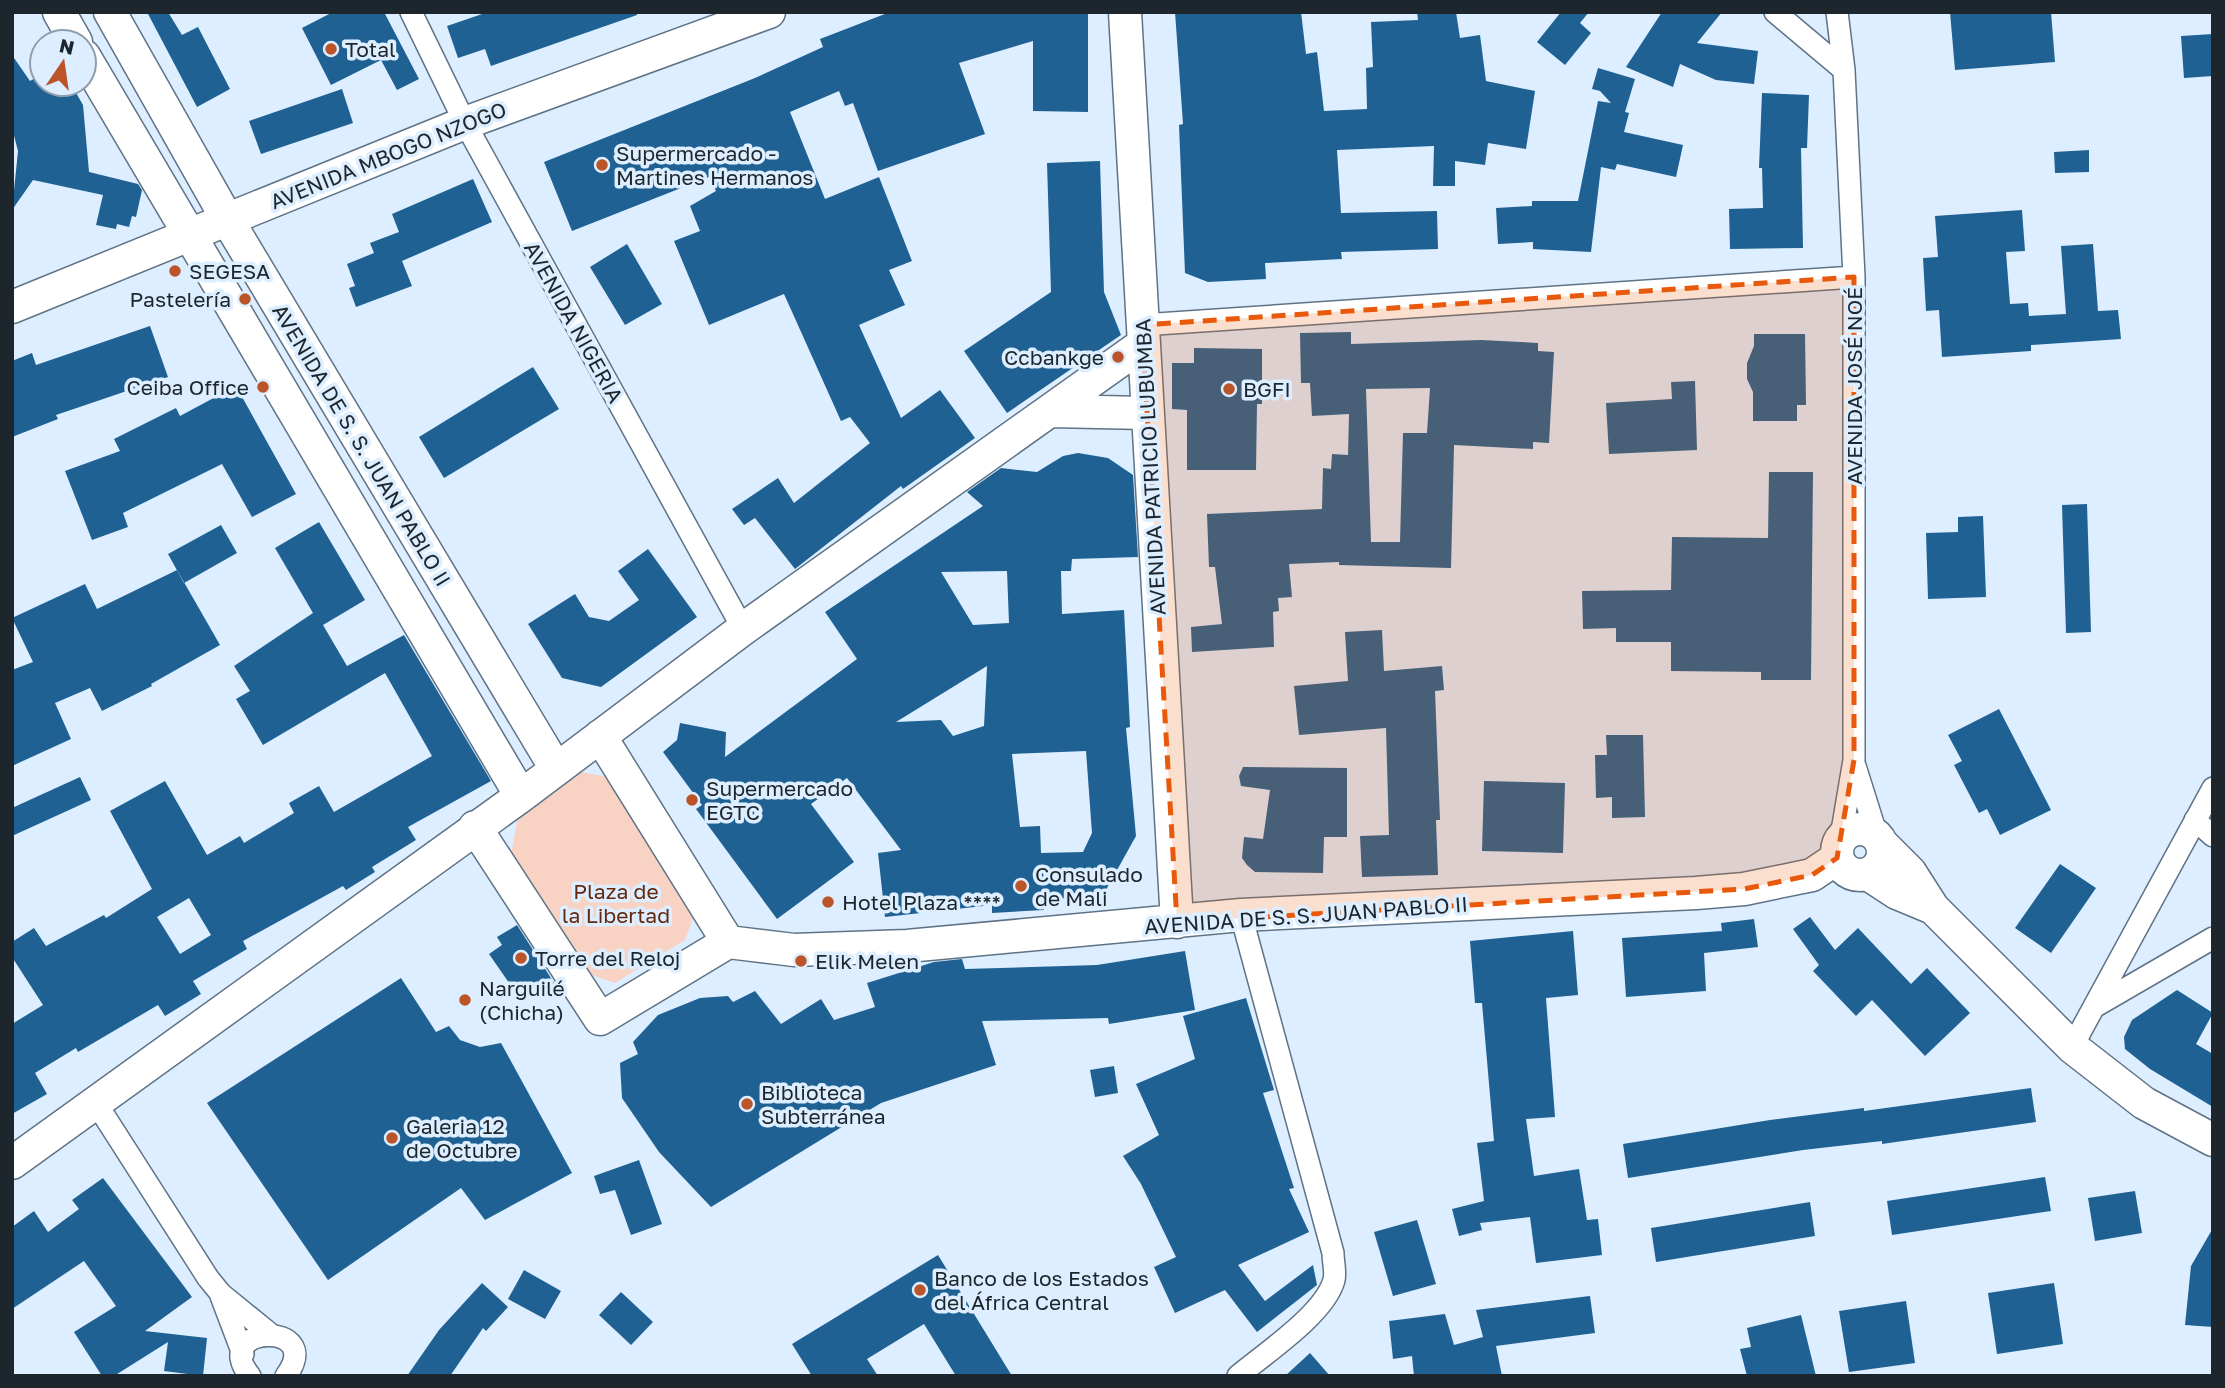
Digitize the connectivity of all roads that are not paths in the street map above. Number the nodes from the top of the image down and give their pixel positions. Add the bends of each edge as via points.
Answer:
1 (59, 12) edge
2 (110, 12) edge
3 (411, 12) edge
4 (769, 12) edge
5 (1125, 12) edge
6 (1805, 12) edge
7 (1837, 12) edge
8 (1779, 15) edge
9 (68, 28) edge
10 (1844, 70) junction
11 (98, 80) edge
12 (465, 122) junction
13 (226, 219) junction
14 (188, 237) junction
15 (1854, 278) junction
16 (12, 307) edge
17 (1142, 335) junction
18 (1051, 411) junction
19 (1146, 413) junction
20 (743, 629) junction
21 (600, 736) junction
22 (1854, 760) junction
23 (555, 767) junction
24 (2213, 788) edge
25 (521, 796) junction
26 (2195, 820) junction
27 (475, 827) junction
28 (2213, 836) edge
29 (1879, 839) junction
30 (1839, 847) junction
31 (1868, 874) junction
32 (1933, 908) junction
33 (1241, 915) junction
34 (1177, 922) junction
35 (2213, 938) edge
36 (728, 942) junction
37 (2094, 1007) junction
38 (2072, 1047) junction
39 (96, 1103) junction
40 (2213, 1140) edge
41 (12, 1163) edge
42 (221, 1294) junction
43 (269, 1333) junction
44 (243, 1366) edge
45 (295, 1371) edge
46 (1238, 1376) edge

1 - 9 street
2 - 13 street, AVENIDA DE S. S. JUAN PABLO II
3 - 12 street, AVENIDA NIGERIA
4 - 12 street, AVENIDA MBOGO NZOGO
5 - 17 street, AVENIDA PATRICIO LUBUMBA
6 - 8 street
7 - 10 street, AVENIDA JOSÉ NOÉ
8 - 10 street
10 - 15 street, AVENIDA JOSÉ NOÉ
11 - 14 street, AVENIDA DE S. S. JUAN PABLO II
12 - 13 street, AVENIDA MBOGO NZOGO
12 - 20 street, AVENIDA NIGERIA
13 - 14 street, AVENIDA MBOGO NZOGO
13 - 23 street, AVENIDA DE S. S. JUAN PABLO II
14 - 16 street, AVENIDA MBOGO NZOGO
14 - 25 street, AVENIDA DE S. S. JUAN PABLO II
15 - 17 street
15 - 22 street, AVENIDA JOSÉ NOÉ
17 - 18 street
17 - 19 street, AVENIDA PATRICIO LUBUMBA
18 - 19 street
18 - 20 street
19 - 34 street, AVENIDA PATRICIO LUBUMBA
20 - 21 street
21 - 23 street
21 - 36 street
22 - 29 street, AVENIDA JOSÉ NOÉ
22 - 30 street, AVENIDA JOSÉ NOÉ
23 - 25 street
24 - 26 street
25 - 27 street
26 - 28 street
26 - 37 street
27 - 36 street via 600,1018
27 - 39 street
29 - 30 street via 1855,829
29 - 31 street via 1879,864
29 - 32 street via 1910,872
30 - 31 street via 1846,870
30 - 33 street, AVENIDA DE S. S. JUAN PABLO II via 1812,875 1744,889
31 - 32 street
32 - 38 street
33 - 34 street, AVENIDA DE S. S. JUAN PABLO II
33 - 46 street via 1333,1253 1334,1279 1314,1310
34 - 36 street, AVENIDA DE S. S. JUAN PABLO II via 907,946 794,950
35 - 37 street
37 - 38 street
38 - 40 street via 2144,1103
39 - 41 street
39 - 42 street
42 - 43 street
42 - 44 street
43 - 44 street via 249,1341
43 - 45 street via 288,1342

